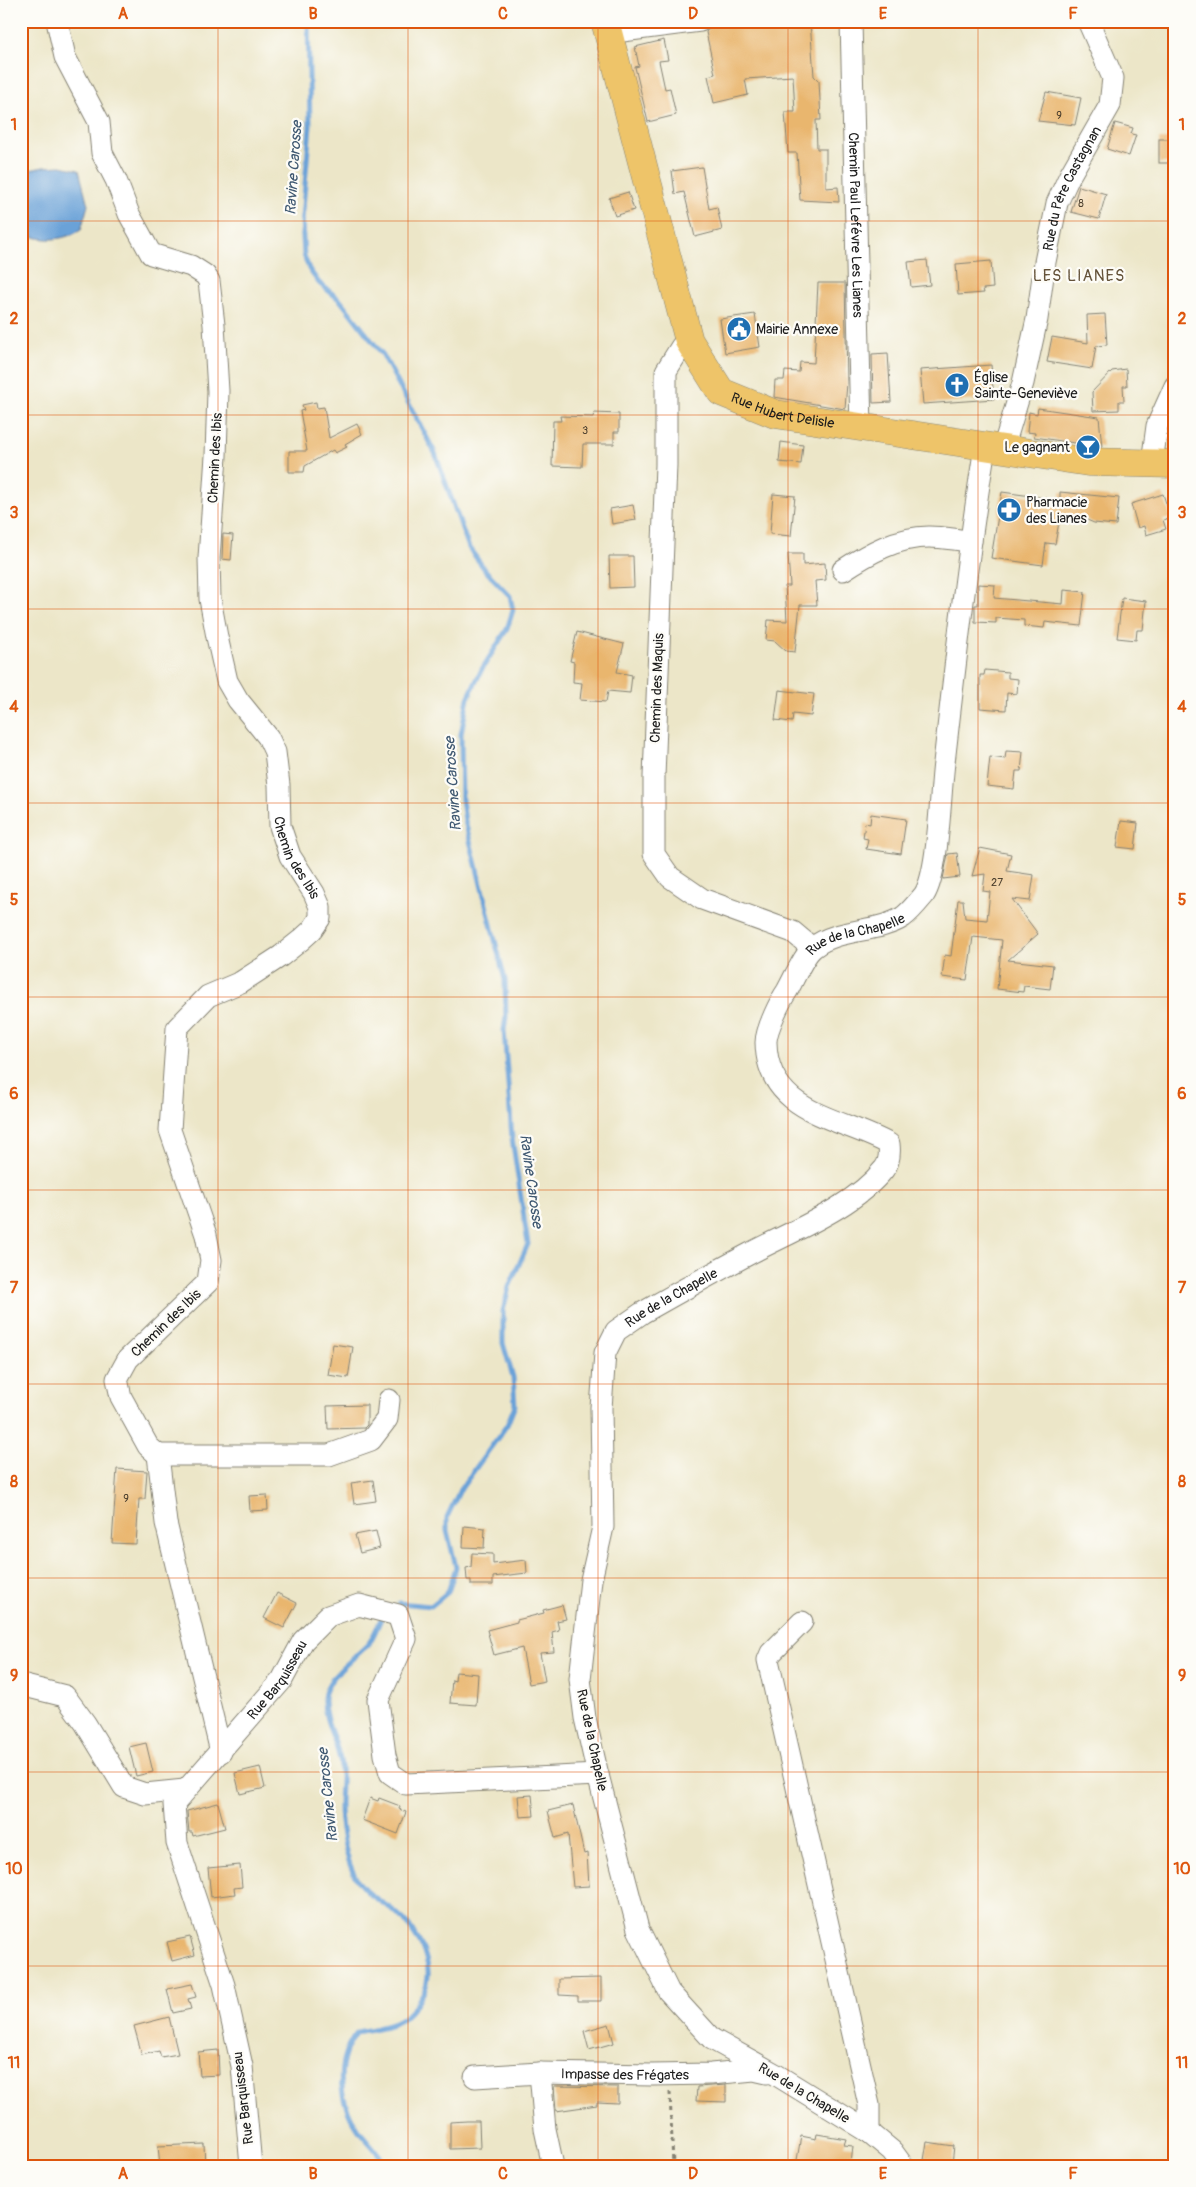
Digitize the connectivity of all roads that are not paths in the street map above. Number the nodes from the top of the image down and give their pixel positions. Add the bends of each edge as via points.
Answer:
1 (56, 21) edge
2 (700, 21) edge
3 (851, 21) edge
4 (1088, 21) edge
5 (606, 27) edge
6 (689, 341) junction
7 (1175, 386) edge
8 (861, 428) junction
9 (994, 448) junction
10 (1163, 464) edge
11 (971, 541) junction
12 (843, 570) dead end
13 (812, 948) junction
14 (389, 1400) dead end
15 (158, 1455) junction
16 (802, 1622) dead end
17 (21, 1685) edge
18 (220, 1752) junction
19 (598, 1775) junction
20 (185, 1790) junction
21 (540, 2073) junction
22 (774, 2074) junction
23 (475, 2077) dead end
24 (869, 2132) junction
25 (251, 2166) edge
26 (553, 2166) edge
27 (903, 2166) edge

1 - 15 street, Chemin des Ibis via 65,57 99,122 102,153 151,254 191,266 209,281 218,391 209,558 210,599 227,681 268,737 275,752 280,826 290,856 320,907 320,918 312,930 281,956 241,982 208,996 177,1028 170,1130 206,1235 211,1260 208,1282 128,1359 117,1379 121,1397 148,1446
2 - 5 street
3 - 8 street, Chemin Paul Lefévre Les Lianes
4 - 9 street, Rue du Père Castagnan via 1112,78 1110,105 1057,204 1023,383
5 - 6 main road, Rue Hubert Delisle
6 - 8 main road, Rue Hubert Delisle via 721,392 775,414
6 - 13 street, Chemin des Maquis via 681,347 666,371 654,854 670,877 702,899 793,932
7 - 10 street via 1157,426
8 - 9 main road, Rue Hubert Delisle
9 - 10 main road, Rue Hubert Delisle via 1088,462
9 - 11 street, Rue de la Chapelle
11 - 12 street via 928,537 900,541 874,551
11 - 13 street, Rue de la Chapelle via 935,860 925,893 904,916 829,938
13 - 19 street, Rue de la Chapelle via 782,999 766,1040 769,1067 782,1090 811,1112 889,1144 890,1154 886,1167 852,1197 642,1313 616,1331 605,1353 601,1408 602,1527 591,1580 580,1680
14 - 15 street via 387,1420 371,1440 329,1455
15 - 18 street via 166,1523
16 - 24 street via 768,1660 869,2105
17 - 20 street via 65,1696 124,1787 145,1794
18 - 19 street, Rue Barquisseau via 282,1680 303,1641 328,1616 360,1605 398,1615 406,1639 378,1700 390,1773 406,1784
18 - 20 street, Rue Barquisseau
19 - 22 street, Rue de la Chapelle via 638,1928 670,1992 712,2039
20 - 25 street, Rue Barquisseau via 174,1804 177,1843 224,1985 242,2066
21 - 22 street, Impasse des Frégates via 711,2074 754,2070
21 - 23 street, Impasse des Frégates
21 - 26 street via 545,2129
22 - 24 street, Rue de la Chapelle
24 - 27 street, Rue de la Chapelle via 892,2151

